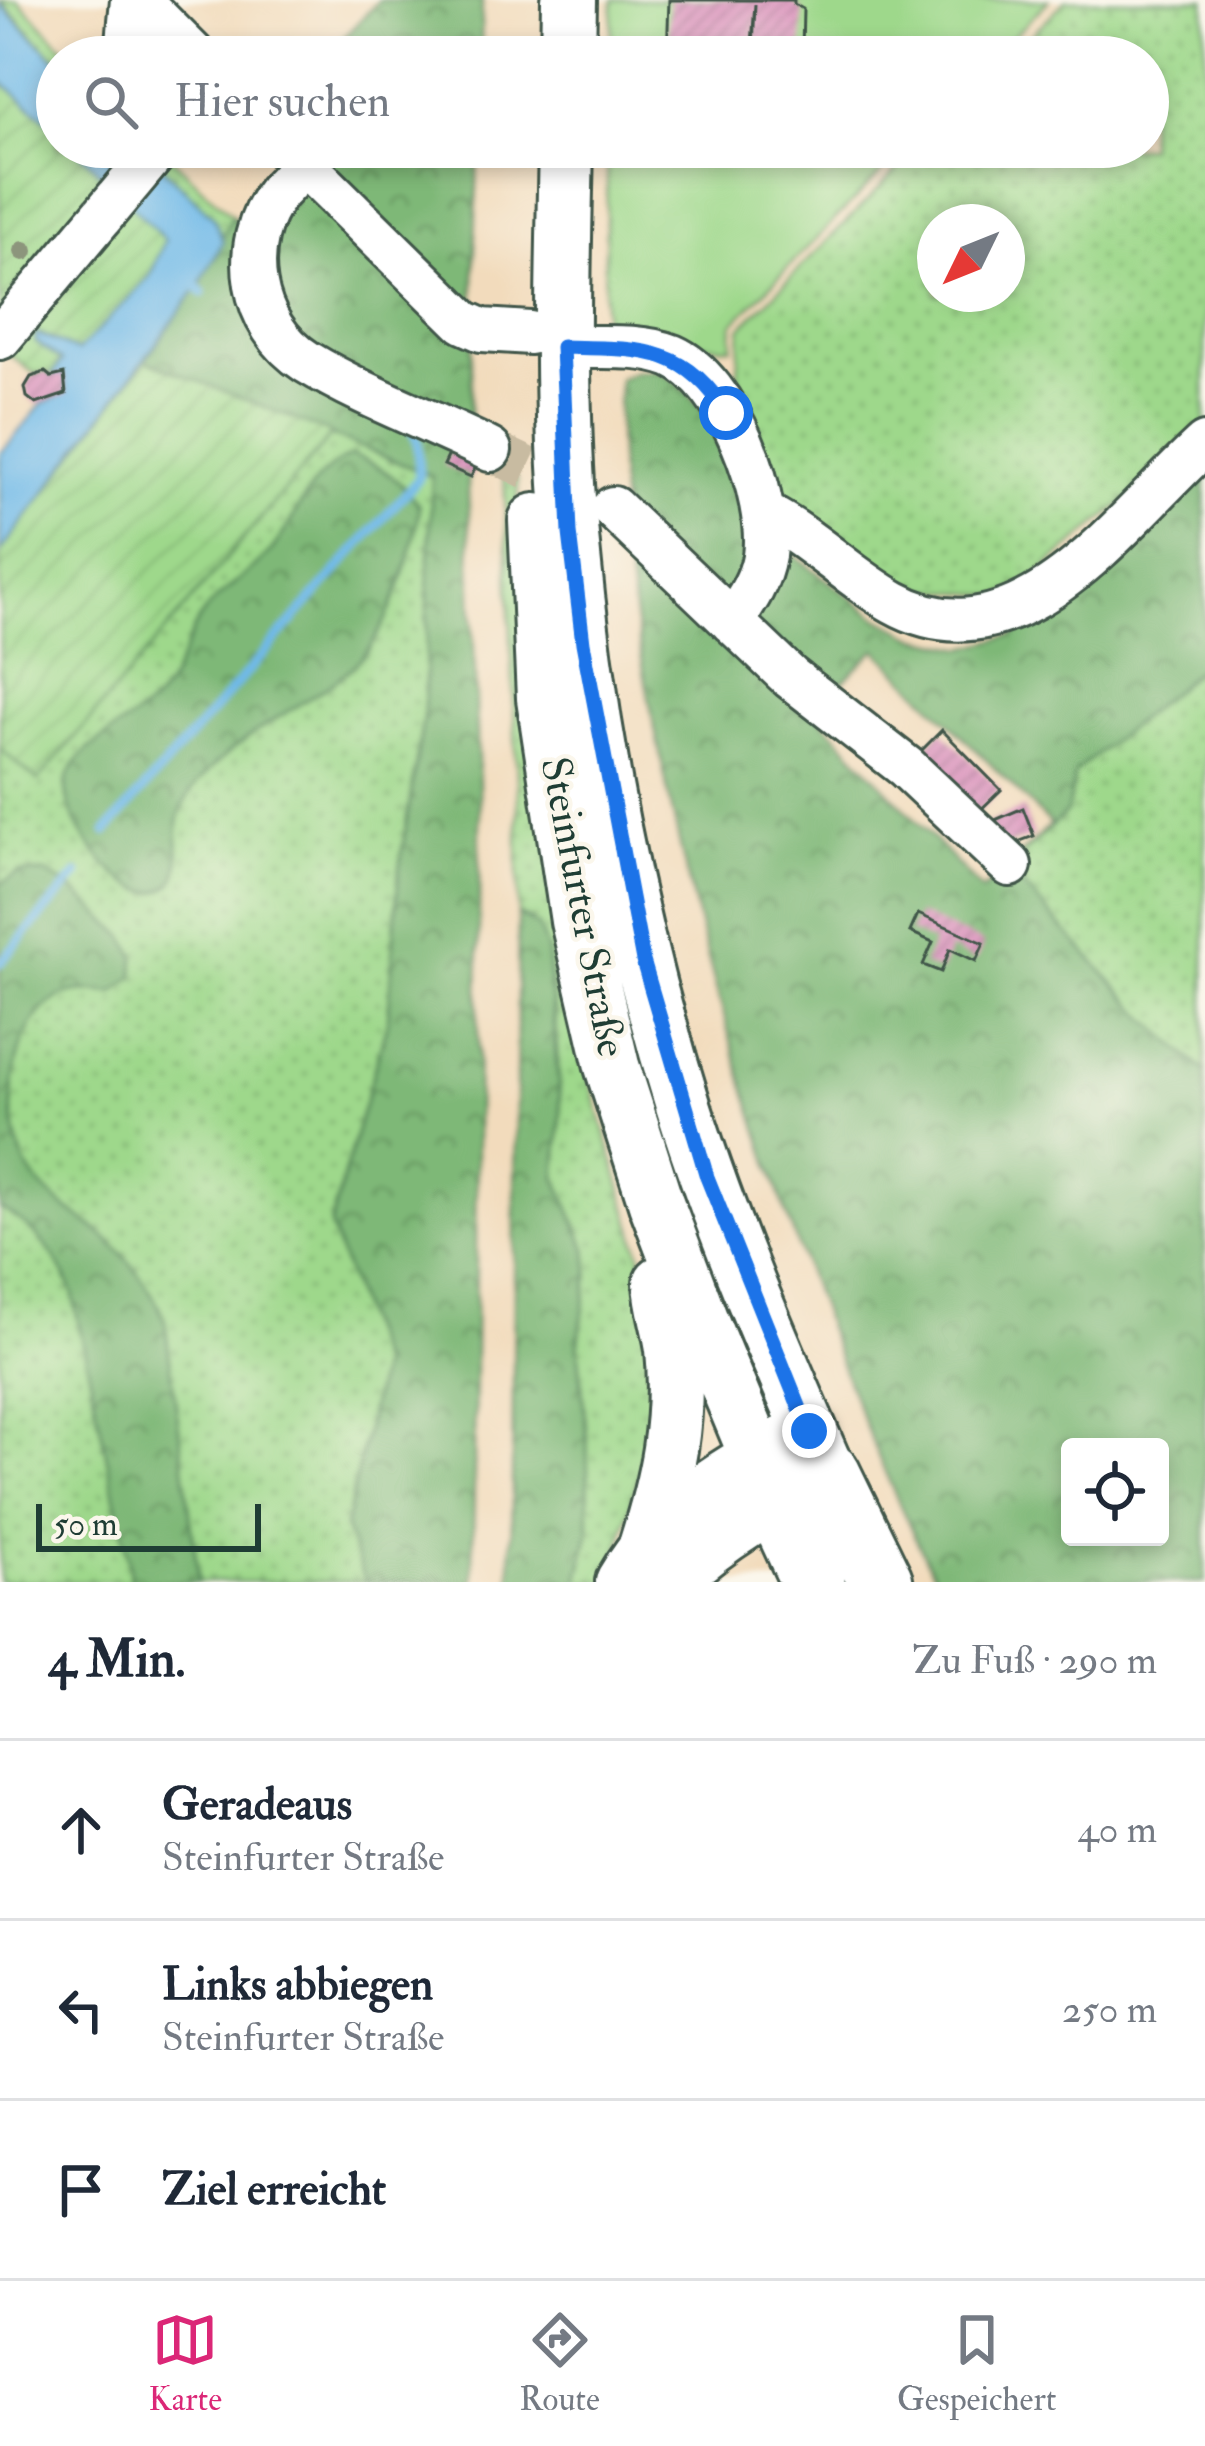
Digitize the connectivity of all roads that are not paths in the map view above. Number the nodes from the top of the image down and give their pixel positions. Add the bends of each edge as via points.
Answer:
1 (135, 0) edge
2 (532, 0) edge
3 (569, 0) edge
4 (130, 36) edge
5 (174, 36) edge
6 (532, 36) edge
7 (568, 36) edge
8 (142, 168) edge
9 (289, 168) edge
10 (307, 168) edge
11 (533, 168) edge
12 (564, 168) edge
13 (0, 338) edge
14 (546, 340) junction
15 (1205, 444) edge
16 (490, 449) tunnel mouth
17 (614, 508) tunnel mouth
18 (765, 514) junction
19 (732, 622) junction
20 (1010, 865) dead end
21 (656, 1203) junction
22 (793, 1466) junction
23 (646, 1570) edge
24 (814, 1582) edge
25 (881, 1582) edge

1 - 4 lane
1 - 5 lane
2 - 6 main road
3 - 7 main road
8 - 13 lane
9 - 16 lane via 252,266 274,329 306,361
10 - 14 lane via 464,322
11 - 14 main road, Steinfurter Straße
12 - 14 main road, Steinfurter Straße
14 - 18 lane via 672,356 697,374 726,413
14 - 21 main road, Steinfurter Straße via 544,698 578,921
14 - 22 main road, Steinfurter Straße via 583,643 643,961
15 - 18 lane via 1046,592 964,622 931,619 894,602
17 - 19 lane
18 - 19 lane via 758,579
19 - 20 lane
21 - 22 main road, Steinfurter Straße
21 - 23 main road via 676,1402
22 - 23 main road via 717,1540
22 - 24 highway
22 - 25 highway

